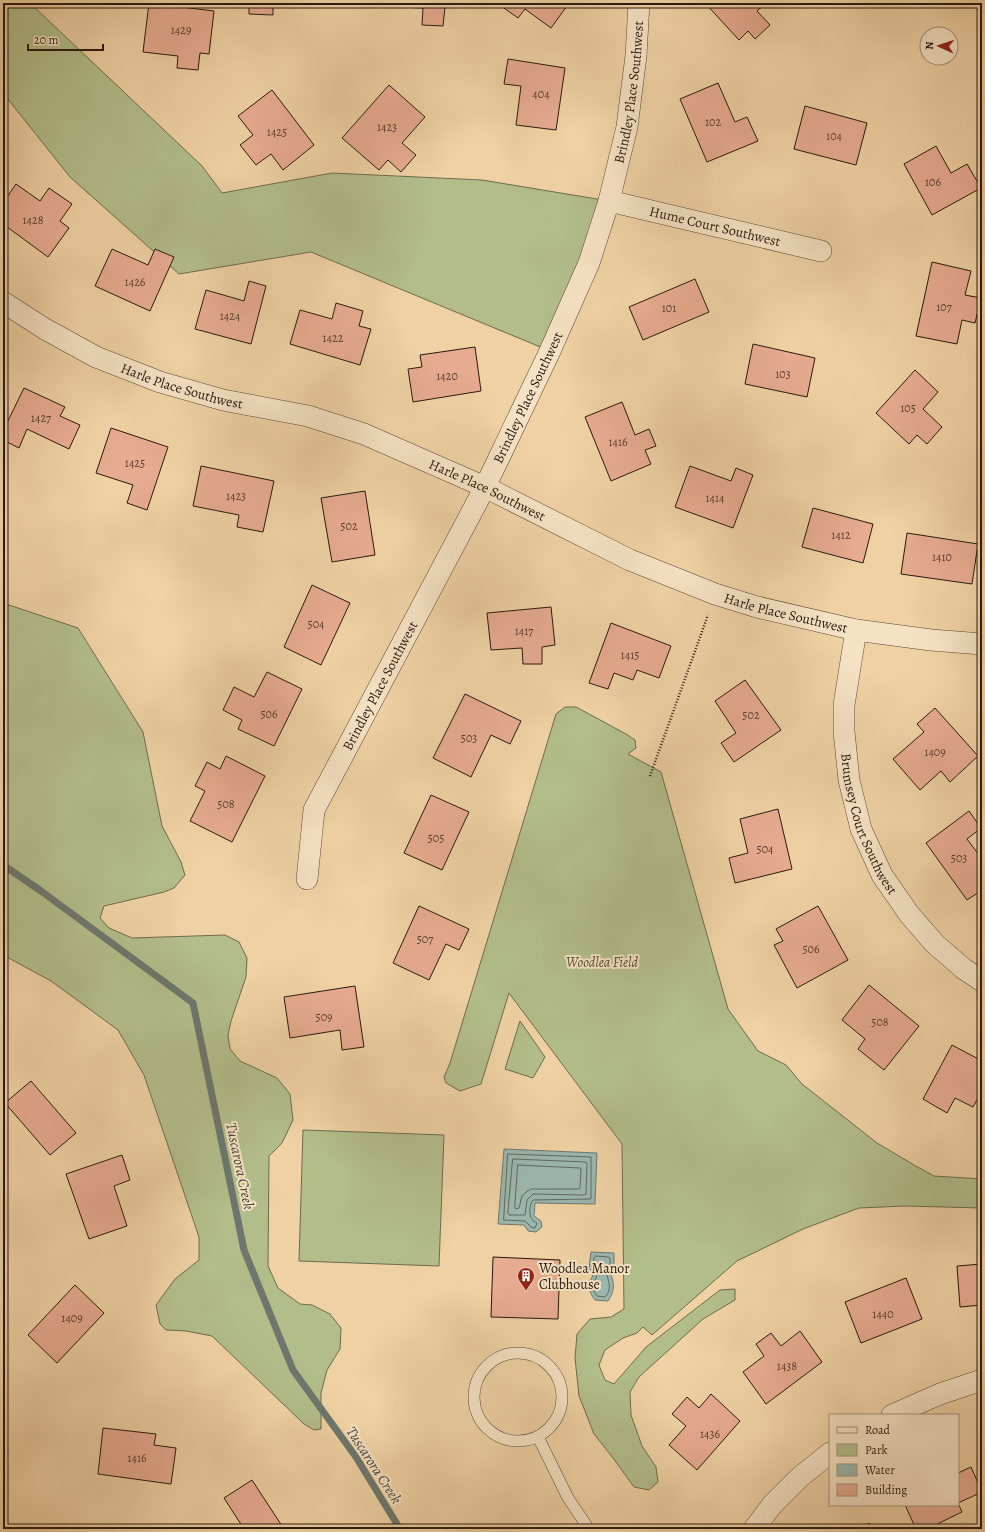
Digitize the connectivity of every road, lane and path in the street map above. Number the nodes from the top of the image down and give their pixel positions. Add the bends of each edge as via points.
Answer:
1 (639, 3) edge
2 (609, 201) junction
3 (821, 251) dead end
4 (3, 302) edge
5 (485, 487) junction
6 (715, 594) junction
7 (856, 630) junction
8 (982, 644) edge
9 (650, 776) dead end
10 (307, 879) dead end
11 (982, 981) edge
12 (982, 1380) edge
13 (894, 1414) edge
14 (538, 1437) junction
15 (829, 1454) edge
16 (589, 1529) edge
17 (754, 1529) edge

1 - 2 street, Brindley Place Southwest via 636,56 627,127
2 - 3 street, Hume Court Southwest
2 - 5 street, Brindley Place Southwest via 589,263
4 - 5 street, Harle Place Southwest via 96,357 160,382 223,400 308,416 364,434
5 - 6 street, Harle Place Southwest via 630,560
5 - 10 street, Brindley Place Southwest via 314,810
6 - 7 street, Harle Place Southwest via 757,608
6 - 9 path
7 - 8 street, Harle Place Southwest
7 - 11 street, Brumsey Court Southwest via 844,705 844,732 849,780 861,829 882,875 908,914 935,944
12 - 13 street via 940,1394
14 - 14 lane via 550,1428 559,1415 562,1408 562,1386 552,1368 536,1356 516,1353 501,1356 492,1361 479,1377 474,1392 478,1414 483,1424 498,1437 514,1441
14 - 16 lane via 568,1498
15 - 17 street via 800,1477 772,1505

